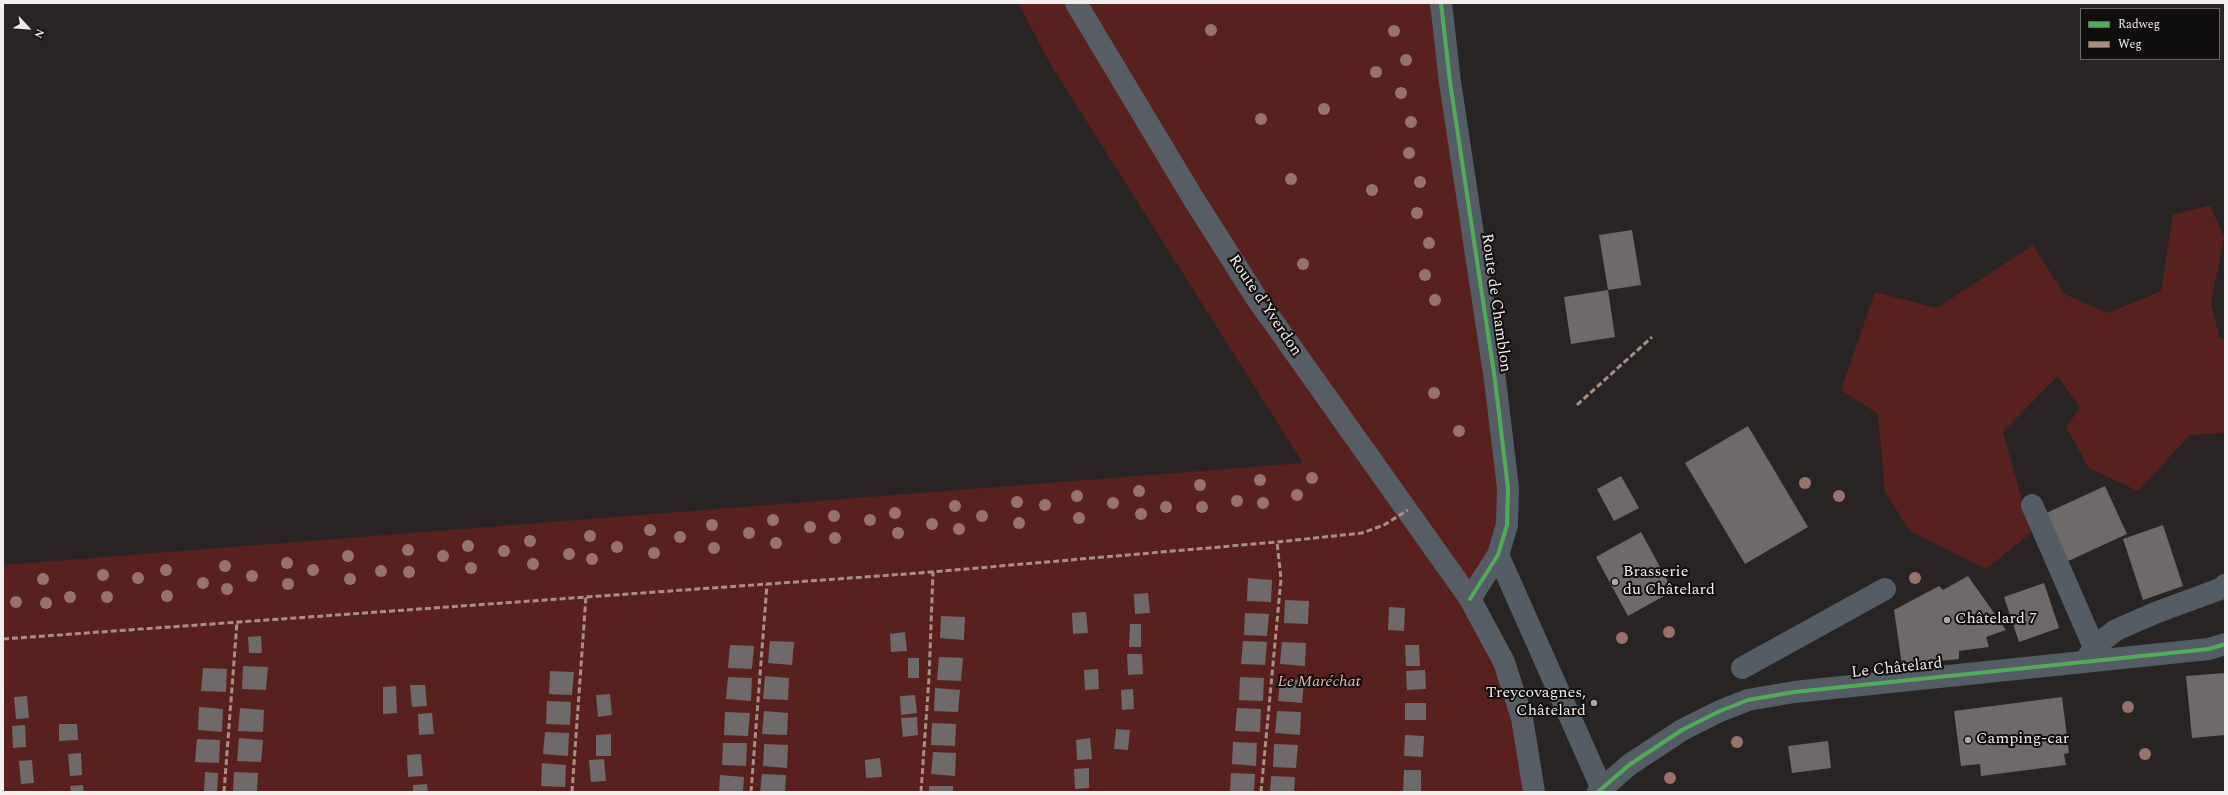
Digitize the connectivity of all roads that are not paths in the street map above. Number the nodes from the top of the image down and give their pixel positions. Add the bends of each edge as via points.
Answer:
1 (1076, 3) edge
2 (1441, 3) edge
3 (2032, 505) dead end
4 (1498, 555) junction
5 (2225, 585) edge
6 (1884, 589) dead end
7 (1470, 599) junction
8 (2225, 644) edge
9 (2090, 653) junction
10 (1742, 668) dead end
11 (1600, 790) edge
12 (1534, 792) edge

1 - 7 main road, Route d'Yverdon via 1257,299
2 - 4 street, Route de Chamblon via 1508,488 1507,525
3 - 9 street
4 - 7 street, Route de Chamblon
4 - 11 street
5 - 9 street via 2116,630
6 - 10 street
7 - 12 main road via 1504,662 1522,718
8 - 9 street, Le Châtelard via 2209,649
9 - 11 street, Le Châtelard via 1748,700 1682,730 1629,765

